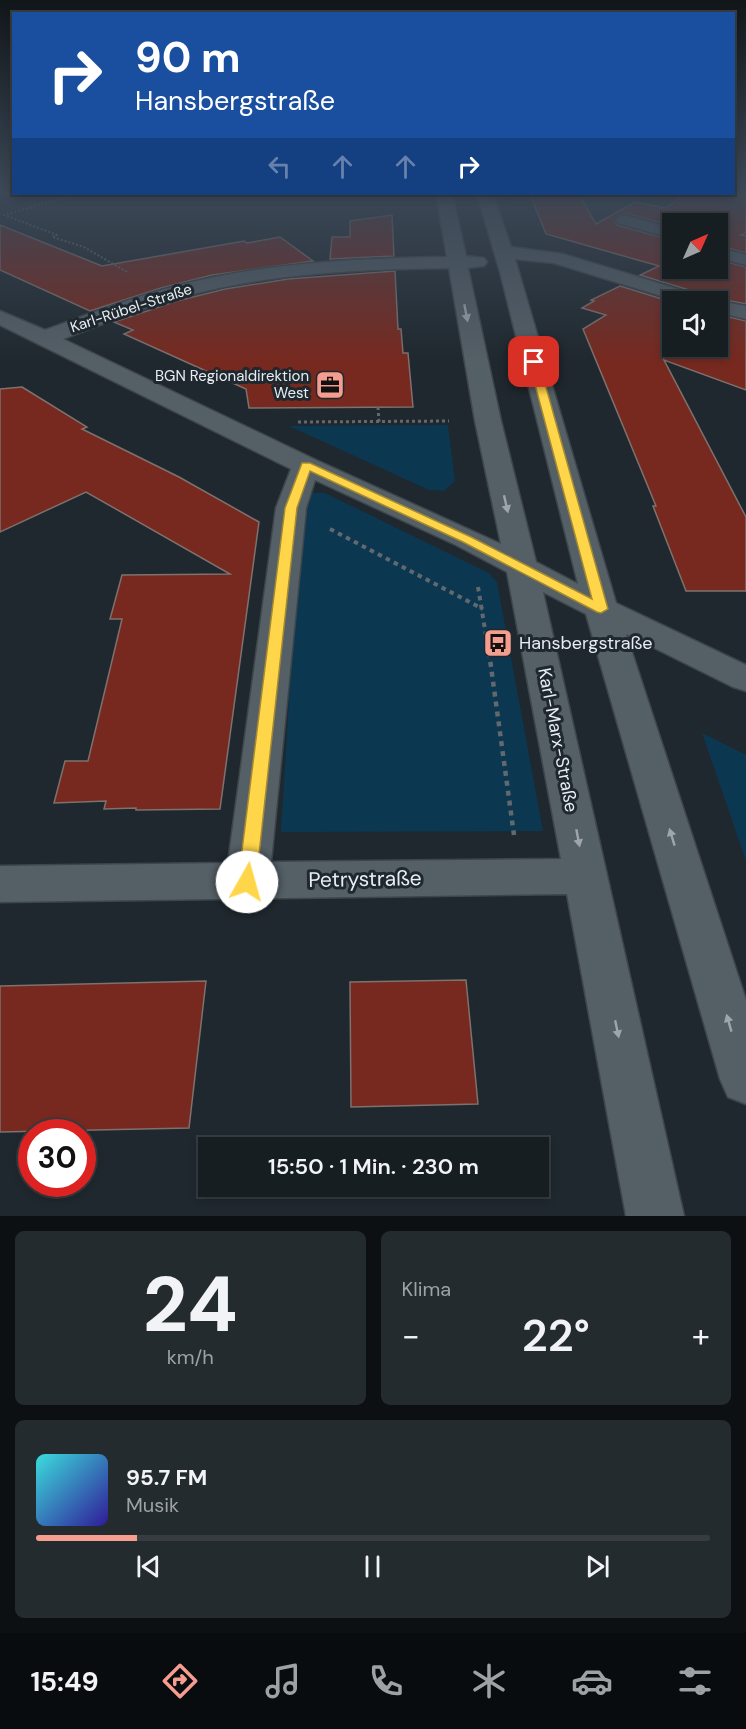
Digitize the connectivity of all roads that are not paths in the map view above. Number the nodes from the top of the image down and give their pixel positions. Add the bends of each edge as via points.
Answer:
1 (454, 249) edge
2 (502, 249) edge
3 (728, 255) edge
4 (504, 257) junction
5 (746, 260) edge
6 (457, 263) junction
7 (668, 291) edge
8 (728, 308) edge
9 (746, 313) edge
10 (0, 317) edge
11 (44, 338) junction
12 (306, 465) junction
13 (521, 568) junction
14 (601, 609) junction
15 (746, 679) edge
16 (585, 876) junction
17 (247, 882) junction
18 (0, 884) edge
19 (746, 1079) edge
20 (655, 1216) edge

1 - 6 street, Karl-Marx-Straße
2 - 4 street
3 - 5 lane
4 - 6 street, Karl-Rübel-Straße
4 - 7 street, Karl-Rübel-Straße via 531,254 556,258
4 - 14 street
6 - 11 street, Karl-Rübel-Straße via 305,267 203,285
6 -> 13 street, Karl-Marx-Straße
8 - 9 street
10 - 11 street
11 - 12 street
12 - 13 street
12 - 17 street via 291,508
13 - 14 street
13 -> 16 street, Karl-Marx-Straße
14 - 15 street
19 -> 14 street
16 - 17 street, Petrystraße
16 -> 20 street, Karl-Marx-Straße
17 - 18 street, Petrystraße

